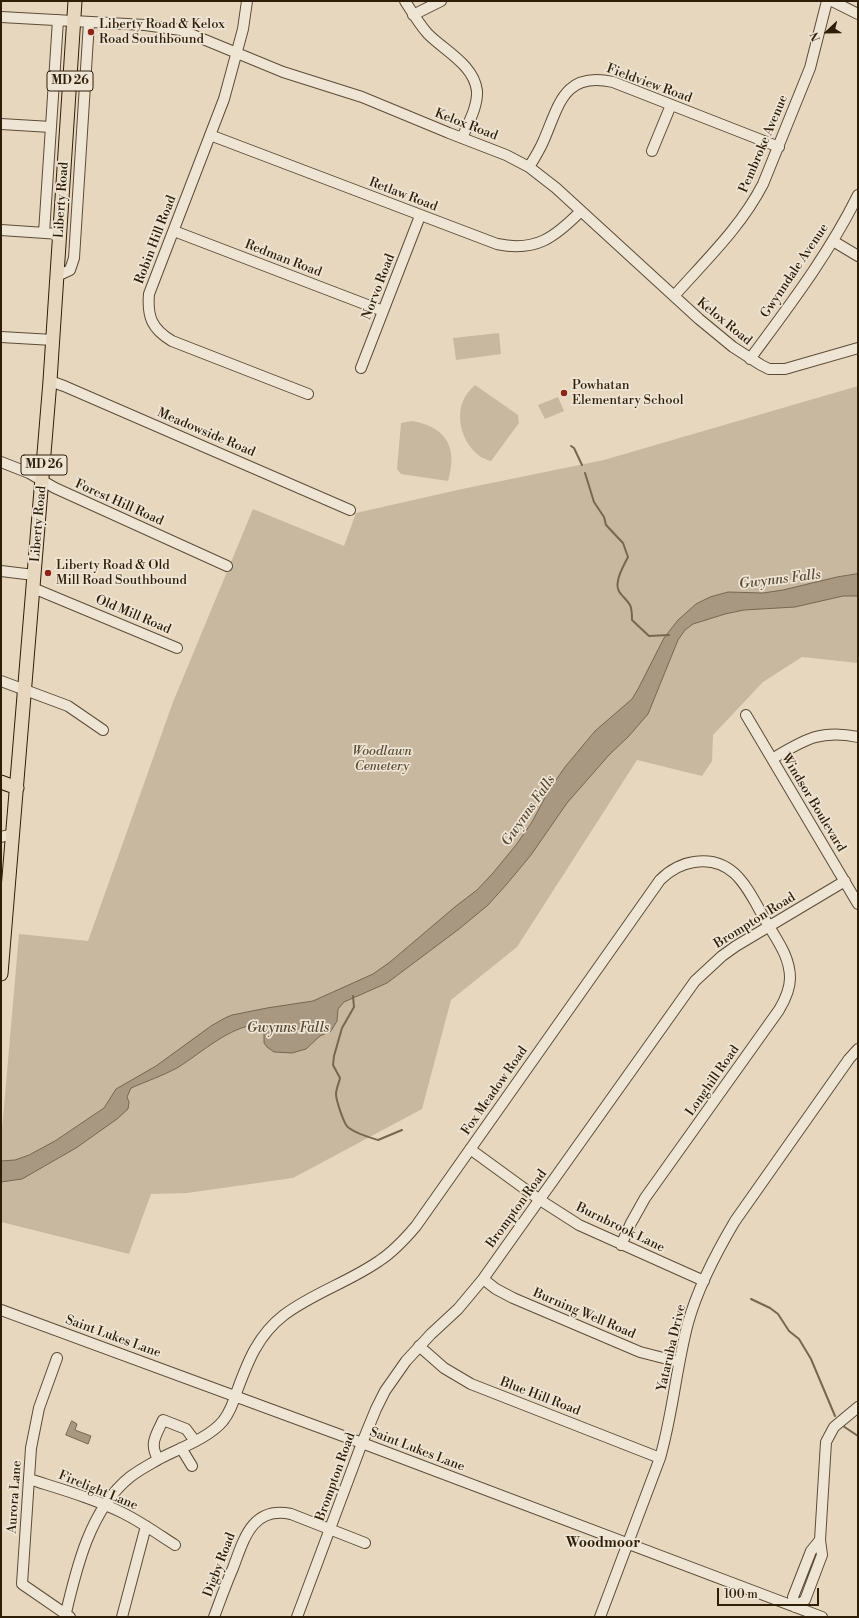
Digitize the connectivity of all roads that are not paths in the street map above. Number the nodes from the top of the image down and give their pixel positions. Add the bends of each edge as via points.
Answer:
1 (75, 1) edge
2 (247, 1) edge
3 (405, 1) edge
4 (441, 1) edge
5 (827, 1) edge
6 (832, 1) edge
7 (858, 14) edge
8 (413, 15) junction
9 (1, 17) edge
10 (58, 20) junction
11 (74, 21) junction
12 (89, 22) junction
13 (236, 52) junction
14 (671, 105) junction
15 (1, 124) edge
16 (51, 127) junction
17 (210, 135) junction
18 (462, 138) junction
19 (779, 147) junction
20 (652, 150) dead end
21 (529, 167) junction
22 (858, 195) edge
23 (581, 211) junction
24 (420, 216) junction
25 (1, 230) edge
26 (174, 231) junction
27 (44, 233) junction
28 (60, 234) junction
29 (833, 241) junction
30 (858, 256) edge
31 (57, 276) junction
32 (674, 296) junction
33 (383, 311) junction
34 (1, 337) edge
35 (53, 340) junction
36 (858, 348) edge
37 (750, 358) junction
38 (361, 368) dead end
39 (50, 381) junction
40 (308, 394) dead end
41 (1, 462) edge
42 (42, 481) junction
43 (350, 510) dead end
44 (227, 566) dead end
45 (1, 571) edge
46 (34, 582) junction
47 (178, 648) dead end
48 (1, 681) edge
49 (24, 689) junction
50 (746, 715) dead end
51 (103, 730) dead end
52 (858, 737) edge
53 (772, 759) junction
54 (1, 782) edge
55 (17, 788) junction
56 (7, 835) edge
57 (845, 881) junction
58 (858, 904) edge
59 (769, 926) junction
60 (1, 974) edge
61 (858, 1049) edge
62 (470, 1149) junction
63 (540, 1200) junction
64 (621, 1245) junction
65 (483, 1279) junction
66 (704, 1280) junction
67 (1, 1310) edge
68 (419, 1346) junction
69 (57, 1358) dead end
70 (679, 1362) junction
71 (235, 1396) junction
72 (858, 1407) edge
73 (195, 1441) junction
74 (362, 1443) junction
75 (181, 1448) junction
76 (660, 1458) junction
77 (158, 1460) junction
78 (192, 1466) dead end
79 (29, 1479) junction
80 (105, 1505) junction
81 (146, 1526) junction
82 (331, 1529) junction
83 (365, 1543) dead end
84 (628, 1544) junction
85 (175, 1545) dead end
86 (795, 1607) junction
87 (67, 1616) edge
88 (122, 1617) edge
89 (214, 1617) edge
90 (298, 1617) edge
91 (600, 1617) edge
92 (822, 1617) edge

1 - 11 main road, Liberty Road / MD 26
2 - 13 street, Robin Hill Road
3 - 8 street
4 - 8 street
5 - 19 street, Pembroke Avenue via 810,68
6 - 7 street
8 - 18 street via 427,33 464,65 475,81 476,102
9 - 10 street, Kelox Road
10 - 11 street, Kelox Road
10 - 16 street
11 - 12 street, Kelox Road
11 - 28 main road, Liberty Road / MD 26
12 - 13 street, Kelox Road via 181,30
12 - 31 street via 74,258 70,270
13 - 17 street, Robin Hill Road via 224,99
13 - 18 street, Kelox Road via 283,72 362,97
14 - 19 street, Fieldview Road
14 - 20 street
14 - 21 street, Fieldview Road via 608,81 592,80 578,83 558,104 543,142
15 - 16 street
16 - 27 street
17 - 24 street, Retlaw Road
17 - 26 street, Robin Hill Road
18 - 21 street, Kelox Road
19 - 32 street, Pembroke Avenue via 763,184 744,215
21 - 23 street, Kelox Road
22 - 29 street, Gwynndale Avenue
23 - 24 street, Retlaw Road via 561,231 547,240 517,247 484,240
23 - 32 street, Kelox Road
24 - 33 street, Norvo Road
25 - 27 street
26 - 33 street, Redman Road
26 - 40 street, Robin Hill Road via 149,294 150,314 158,331 172,341
27 - 28 street
28 - 31 main road, Liberty Road / MD 26
29 - 30 street
29 - 37 street, Gwynndale Avenue
31 - 35 main road, Liberty Road / MD 26
32 - 37 street, Kelox Road via 716,334
33 - 38 street, Norvo Road
34 - 35 street
35 - 39 main road, Liberty Road / MD 26
36 - 37 street, Kelox Road via 785,369 769,369
39 - 42 main road, Liberty Road / MD 26
39 - 43 street, Meadowside Road
41 - 42 street, Forest Hill Road
42 - 44 street, Forest Hill Road
42 - 46 main road, Liberty Road / MD 26
45 - 46 street, Old Mill Road
46 - 47 street, Old Mill Road
46 - 49 main road, Liberty Road / MD 26
48 - 49 street
49 - 51 street via 68,706
49 - 55 main road, Liberty Road / MD 26
50 - 53 street, Windsor Boulevard
52 - 53 street via 844,734 818,736 795,745
53 - 57 street, Windsor Boulevard
54 - 55 main road
55 - 56 main road, Liberty Road / MD 26
56 - 60 main road, Liberty Road / MD 26
57 - 58 street, Windsor Boulevard
57 - 59 street, Brompton Road
59 - 62 street, Fox Meadow Road via 744,884 725,866 717,862 700,861 672,869 660,880
59 - 63 street, Brompton Road via 722,956 695,981
59 - 64 street, Longhill Road via 782,948 789,968 789,990 780,1010 646,1198
61 - 66 street, Yataruba Drive via 735,1221
62 - 63 street, Burnbrook Lane
62 - 71 street, Fox Meadow Road via 416,1226 392,1251 365,1270 296,1307 272,1325 256,1344
63 - 64 street, Burnbrook Lane via 579,1225
63 - 65 street, Brompton Road
64 - 66 street, Burnbrook Lane
65 - 68 street, Brompton Road via 458,1309
65 - 70 street, Burning Well Road via 514,1298 630,1348
66 - 70 street, Yataruba Drive via 689,1322
67 - 71 street, Saint Lukes Lane
68 - 74 street, Brompton Road via 385,1391
68 - 76 street, Blue Hill Road via 444,1368 471,1384
69 - 79 street, Aurora Lane via 34,1426
70 - 76 street, Yataruba Drive via 671,1414
71 - 73 street, Fox Meadow Road via 229,1412 220,1425
71 - 74 street, Saint Lukes Lane
72 - 86 street via 834,1427 826,1442 820,1540 811,1551 793,1597
73 - 75 street, Fox Meadow Road
73 - 77 street via 186,1429 162,1420 153,1446
74 - 82 street, Brompton Road
74 - 84 street, Saint Lukes Lane
75 - 77 street, Fox Meadow Road
75 - 78 street
76 - 84 street, Yataruba Drive
77 - 80 street, Fox Meadow Road via 130,1477
79 - 80 street, Firelight Lane
79 - 87 street, Aurora Lane via 22,1584
80 - 81 street, Firelight Lane
80 - 87 street, Fox Meadow Road via 83,1553
81 - 85 street, Firelight Lane
81 - 88 street
82 - 83 street, Digby Road
82 - 89 street, Digby Road via 282,1512 272,1513 258,1520 244,1538
82 - 90 street, Brompton Road
84 - 86 street, Saint Lukes Lane
84 - 91 street, Yataruba Drive
86 - 92 street, Saint Lukes Lane

